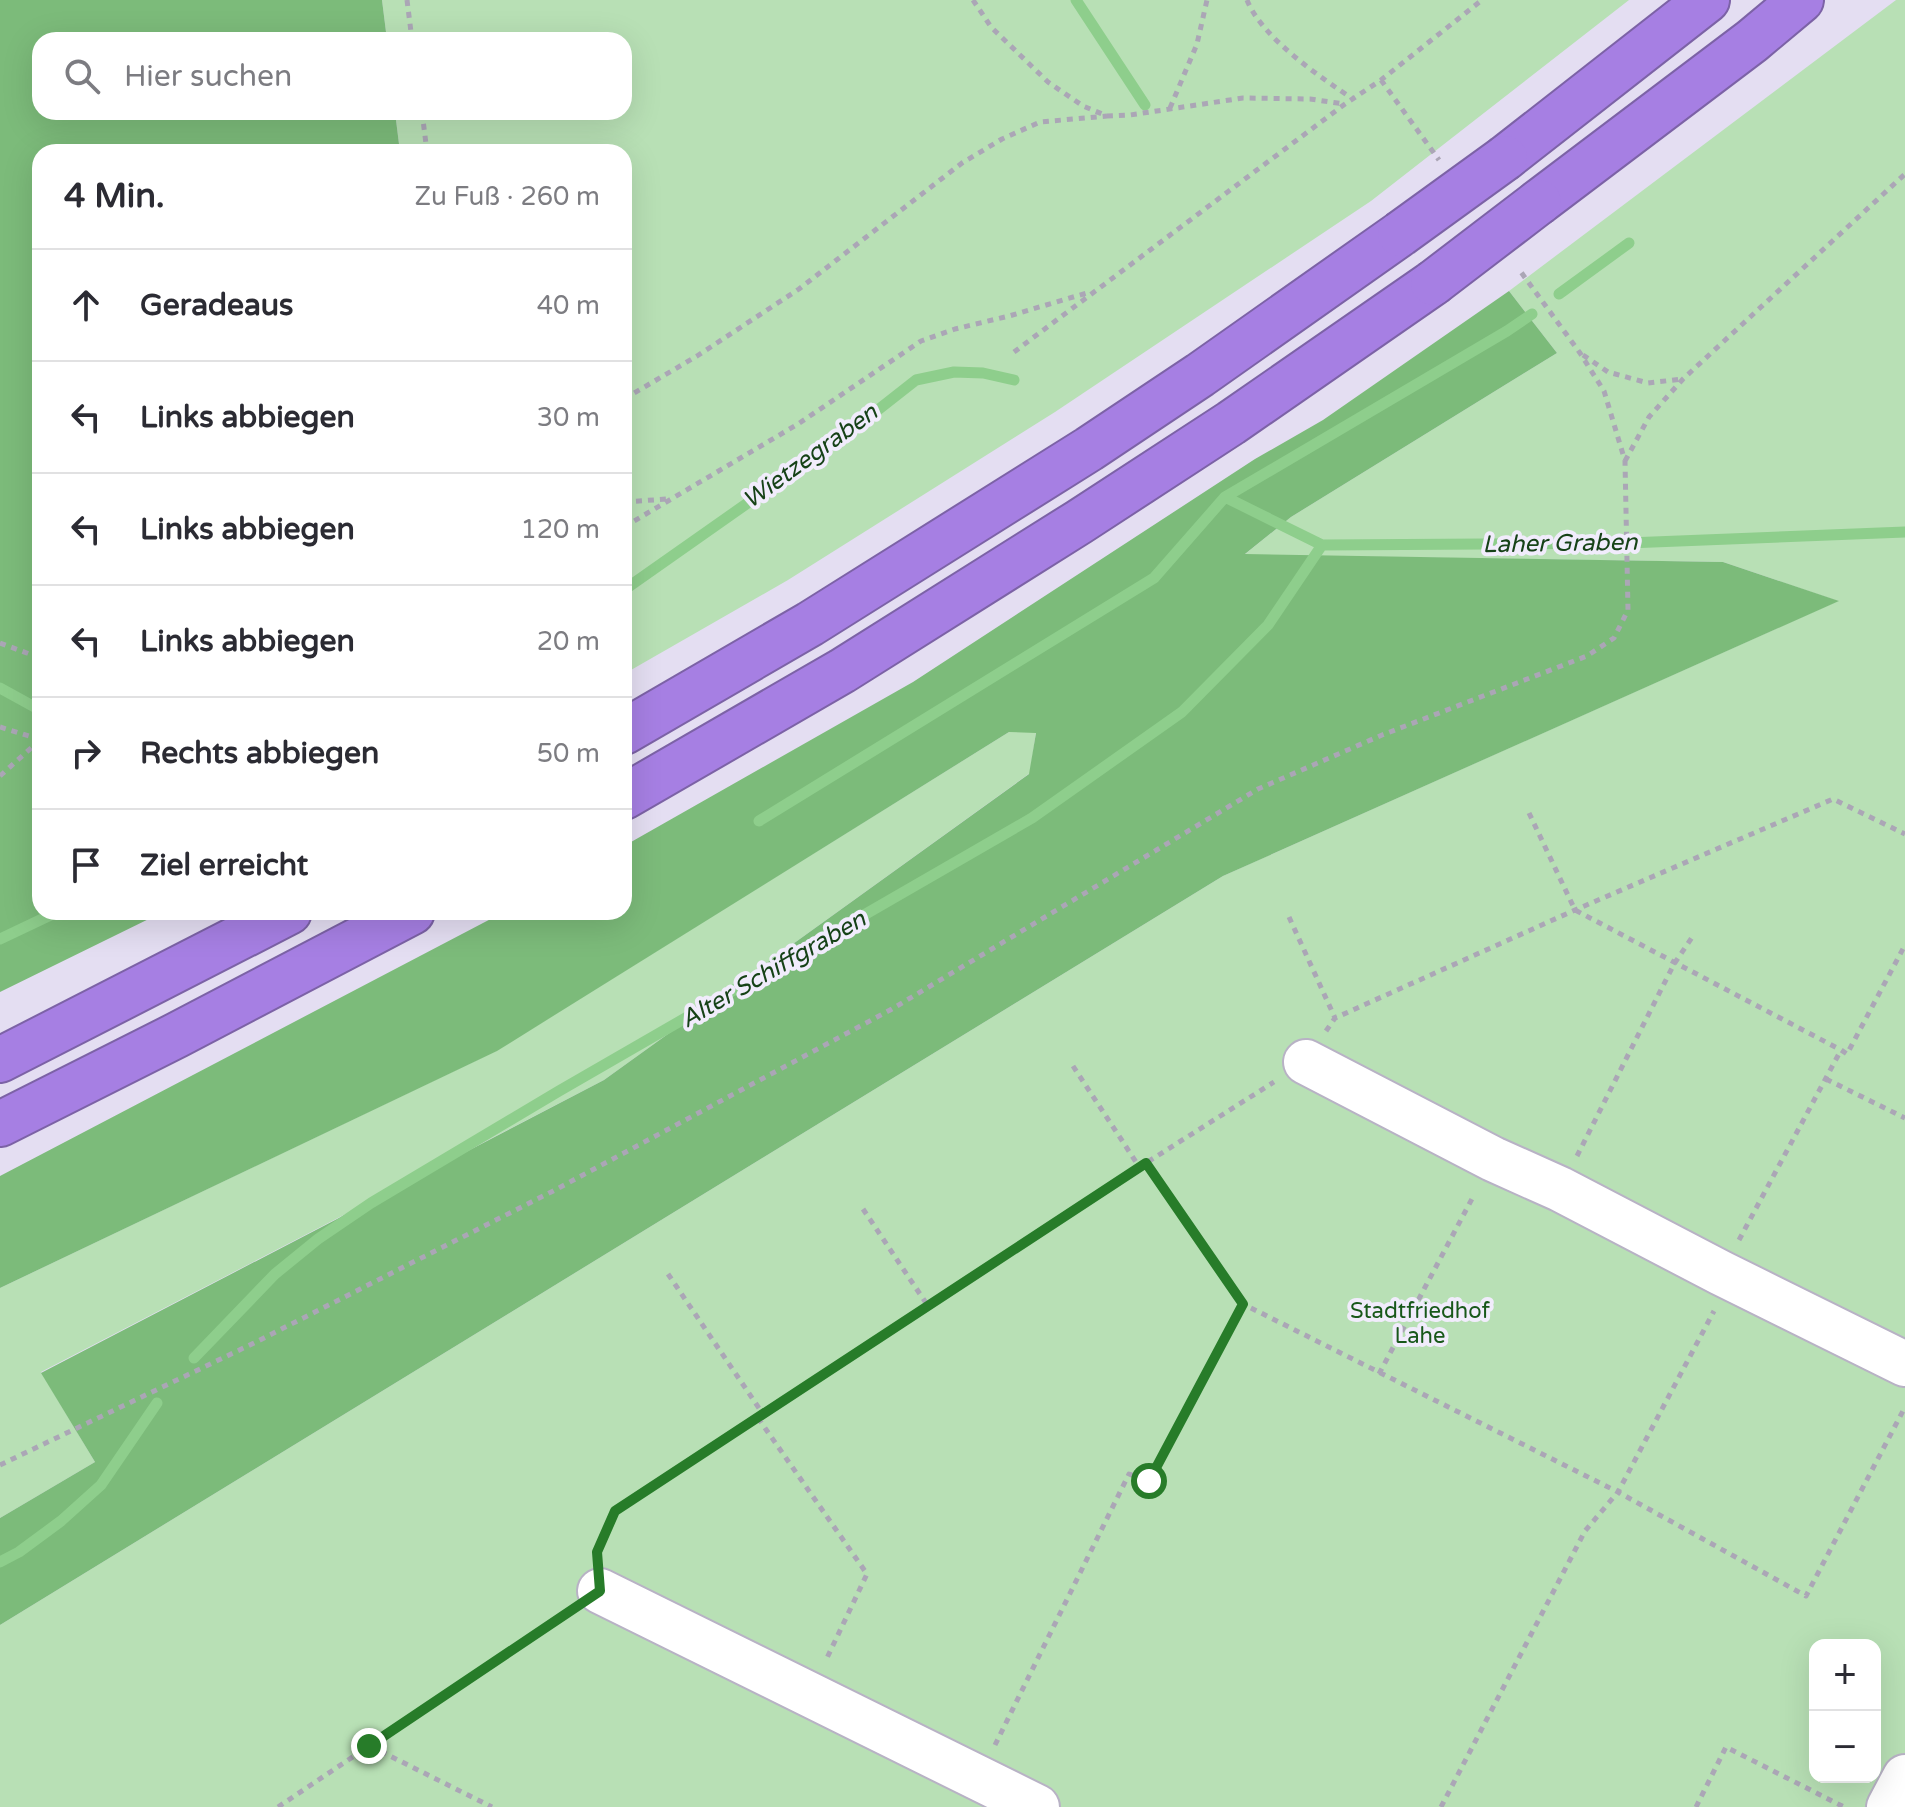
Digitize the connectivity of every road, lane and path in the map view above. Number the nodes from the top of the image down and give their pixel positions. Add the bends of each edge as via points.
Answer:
1 (407, 0) edge
2 (973, 0) edge
3 (1207, 0) edge
4 (1247, 0) edge
5 (1482, 0) edge
6 (1707, 0) edge
7 (1801, 0) edge
8 (411, 32) edge
9 (1381, 80) junction
10 (1353, 99) junction
11 (1345, 104) junction
12 (1170, 109) junction
13 (1107, 116) junction
14 (423, 120) edge
15 (426, 144) edge
16 (1438, 158) dead end
17 (1905, 174) edge
18 (1524, 277) dead end
19 (1097, 290) junction
20 (1014, 352) dead end
21 (1580, 353) junction
22 (1683, 379) junction
23 (632, 394) edge
24 (1625, 461) junction
25 (672, 498) junction
26 (632, 501) edge
27 (632, 522) edge
28 (0, 643) edge
29 (32, 655) edge
30 (0, 727) edge
31 (632, 727) edge
32 (32, 737) edge
33 (32, 747) edge
34 (0, 776) edge
35 (632, 792) edge
36 (1529, 813) dead end
37 (1905, 834) edge
38 (1575, 910) junction
39 (1289, 917) dead end
40 (273, 920) edge
41 (397, 920) edge
42 (1693, 936) dead end
43 (1905, 945) edge
44 (1674, 964) junction
45 (1335, 1018) junction
46 (1841, 1050) junction
47 (0, 1060) edge
48 (1306, 1062) junction
49 (1073, 1066) dead end
50 (1826, 1079) junction
51 (1905, 1118) edge
52 (0, 1124) edge
53 (1493, 1159) junction
54 (1143, 1166) junction
55 (1560, 1189) junction
56 (863, 1209) dead end
57 (1721, 1273) junction
58 (668, 1274) dead end
59 (1243, 1304) junction
60 (928, 1306) junction
61 (1905, 1364) edge
62 (1379, 1374) junction
63 (1905, 1407) edge
64 (760, 1416) junction
65 (0, 1465) edge
66 (1618, 1492) junction
67 (600, 1591) junction
68 (810, 1693) junction
69 (369, 1746) junction
70 (1905, 1777) edge
71 (979, 1778) junction
72 (278, 1807) edge
73 (492, 1807) edge
74 (1037, 1807) edge
75 (1441, 1807) edge
76 (1696, 1807) edge
77 (1844, 1807) edge
78 (1889, 1807) edge

1 - 8 path
2 - 13 path via 991,27 1048,82
3 - 12 path via 1197,44
4 - 10 path via 1252,13 1290,53
5 - 9 path
6 - 31 highway, bridge via 1505,158 1200,375 810,624
7 - 35 highway, bridge via 1433,283 1231,423 842,671
9 - 10 path
9 - 16 path
10 - 11 path
11 - 12 path via 1243,98
11 - 19 path
12 - 13 path
13 - 23 path via 1040,122 1002,139 962,163 799,289
14 - 15 path
17 - 22 path
18 - 21 path
19 - 20 path
19 - 25 path via 921,341 798,424
21 - 22 path via 1608,372 1648,383
21 - 24 path via 1604,391
22 - 24 path via 1649,417
24 - 65 path via 1628,610 1614,638 1587,656 1258,789 892,1009 611,1160 254,1343
25 - 26 path
25 - 27 path
28 - 29 path
30 - 32 path
33 - 34 path
36 - 38 path
37 - 38 path via 1833,799
38 - 44 path
38 - 45 path
39 - 45 path
40 - 47 highway
41 - 52 highway
42 - 44 path
43 - 46 path via 1847,1054
44 - 46 path
44 - 55 path
45 - 48 path
46 - 50 path
48 - 53 lane
48 - 54 path
49 - 54 path
50 - 51 path
50 - 57 path
53 - 55 lane
53 - 62 path
54 - 59 path
54 - 60 path
55 - 57 lane
56 - 60 path
57 - 61 lane
57 - 66 path via 1720,1299
58 - 64 path
59 - 62 path
59 - 71 path via 1149,1481 1129,1474
60 - 64 path
62 - 66 path
63 - 66 path via 1806,1596
64 - 67 path via 615,1511 597,1552
64 - 68 path via 867,1574
66 - 75 path via 1585,1531
67 - 68 lane
67 - 69 path
68 - 71 lane
69 - 72 path
69 - 73 path
70 - 78 lane
71 - 74 lane
76 - 77 path via 1726,1747

